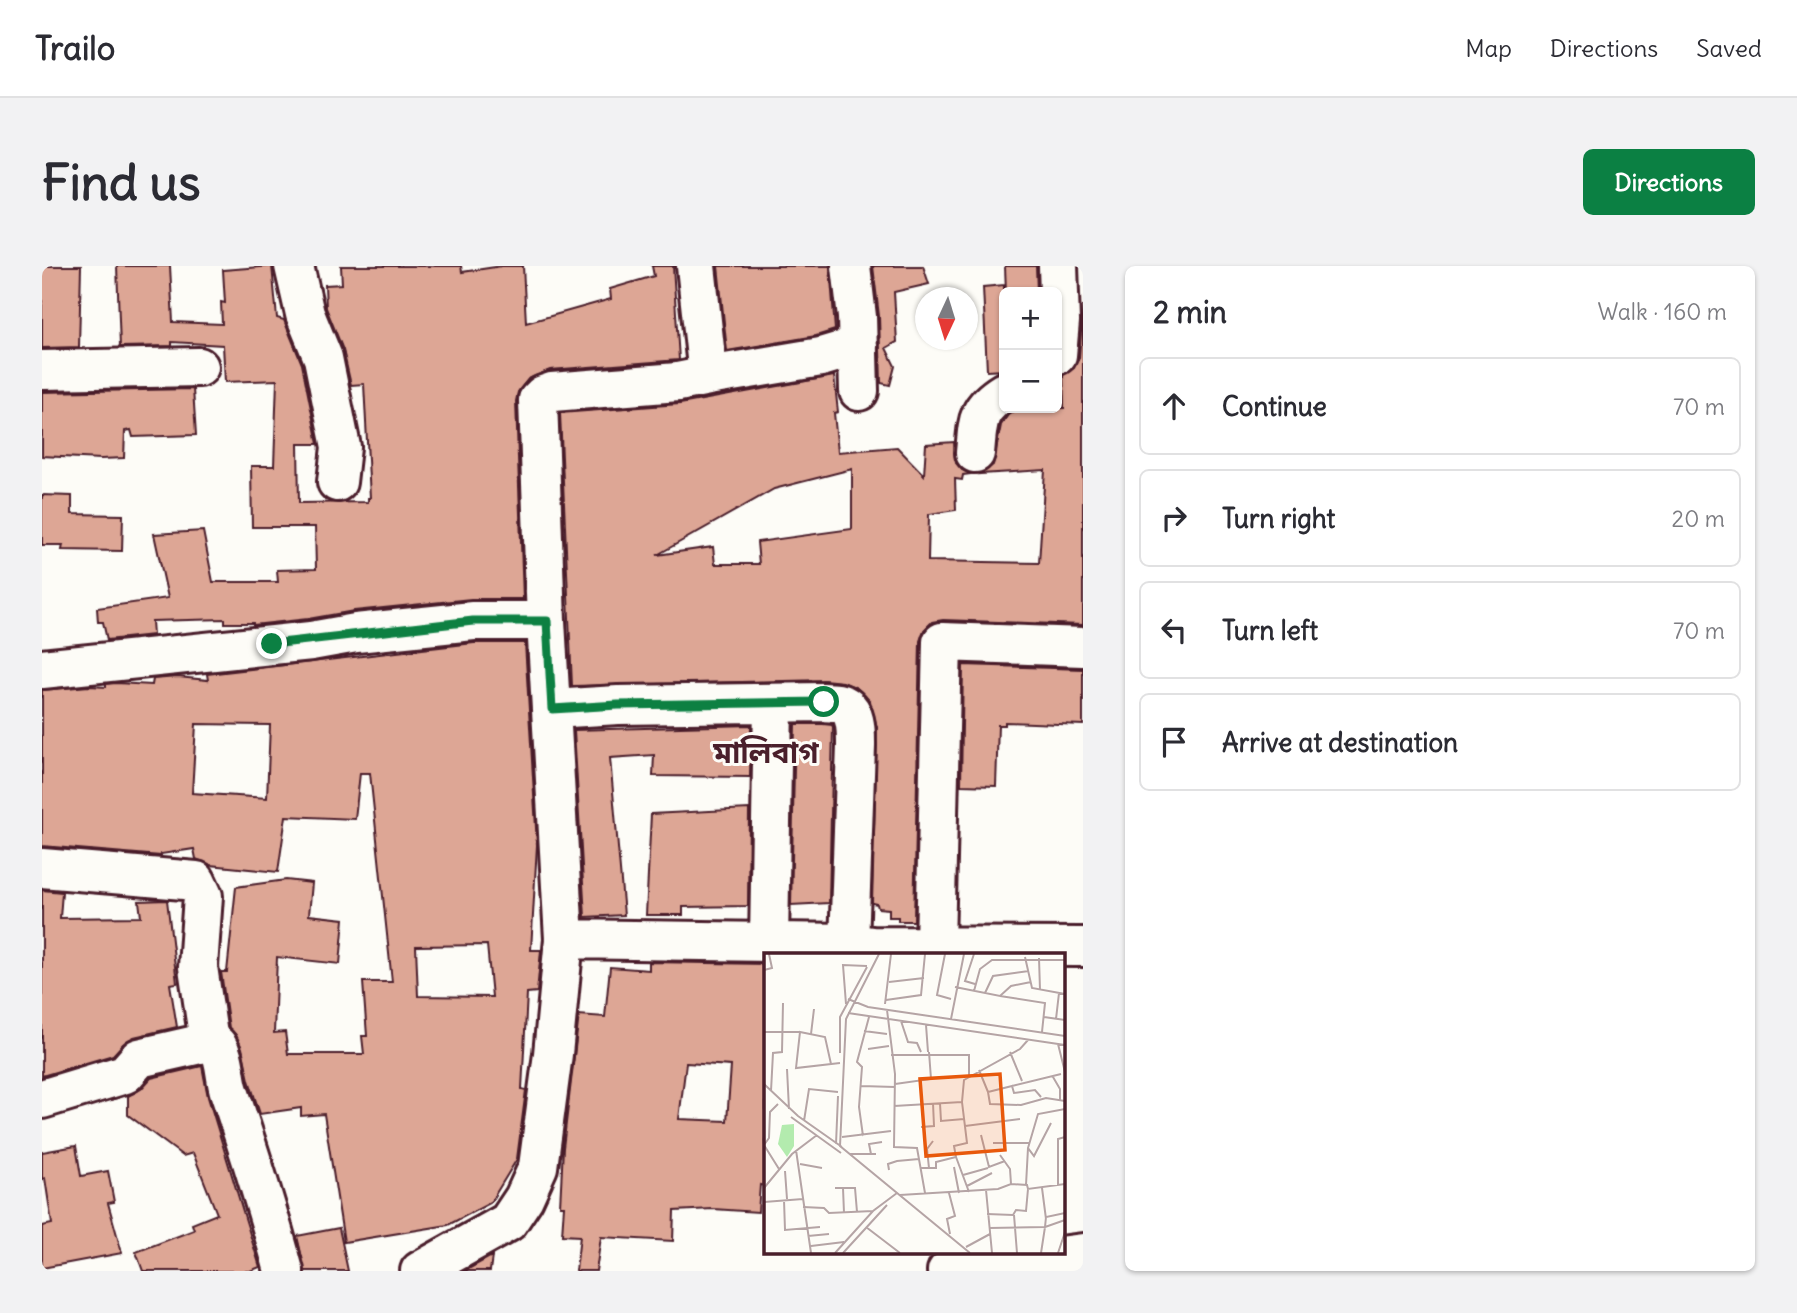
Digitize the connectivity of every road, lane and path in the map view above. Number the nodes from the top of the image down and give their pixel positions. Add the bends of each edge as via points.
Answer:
1 (294, 266) edge
2 (696, 266) edge
3 (850, 266) edge
4 (1058, 266) edge
5 (858, 346) junction
6 (1057, 350) edge
7 (198, 367) dead end
8 (42, 370) edge
9 (708, 376) junction
10 (859, 391) dead end
11 (999, 396) edge
12 (975, 453) dead end
13 (337, 482) dead end
14 (547, 621) junction
15 (1083, 647) edge
16 (42, 669) edge
17 (773, 703) junction
18 (552, 709) junction
19 (42, 868) edge
20 (564, 939) junction
21 (769, 942) junction
22 (849, 944) junction
23 (1083, 947) edge
24 (916, 948) edge
25 (208, 1042) junction
26 (42, 1099) edge
27 (1083, 1253) edge
28 (433, 1267) edge
29 (284, 1271) edge
30 (947, 1271) edge

1 - 13 street via 305,314 323,358 341,447
2 - 9 street
3 - 5 street
4 - 6 street
5 - 9 street via 821,358
5 - 10 street
7 - 8 street
9 - 14 street via 678,383 552,392 538,400
11 - 12 street via 984,407
14 - 16 street via 473,621
14 - 18 street
15 - 24 street via 942,642
17 - 18 street
17 - 21 street
17 - 22 street via 842,704 852,715 856,746
18 - 20 street
19 - 25 street via 196,881 203,896 198,967
20 - 21 street
20 - 28 street via 538,1167 508,1223
21 - 22 street
22 - 24 street
23 - 24 street
25 - 26 street via 139,1058 125,1074
25 - 29 street via 222,1053 227,1086
27 - 30 street

